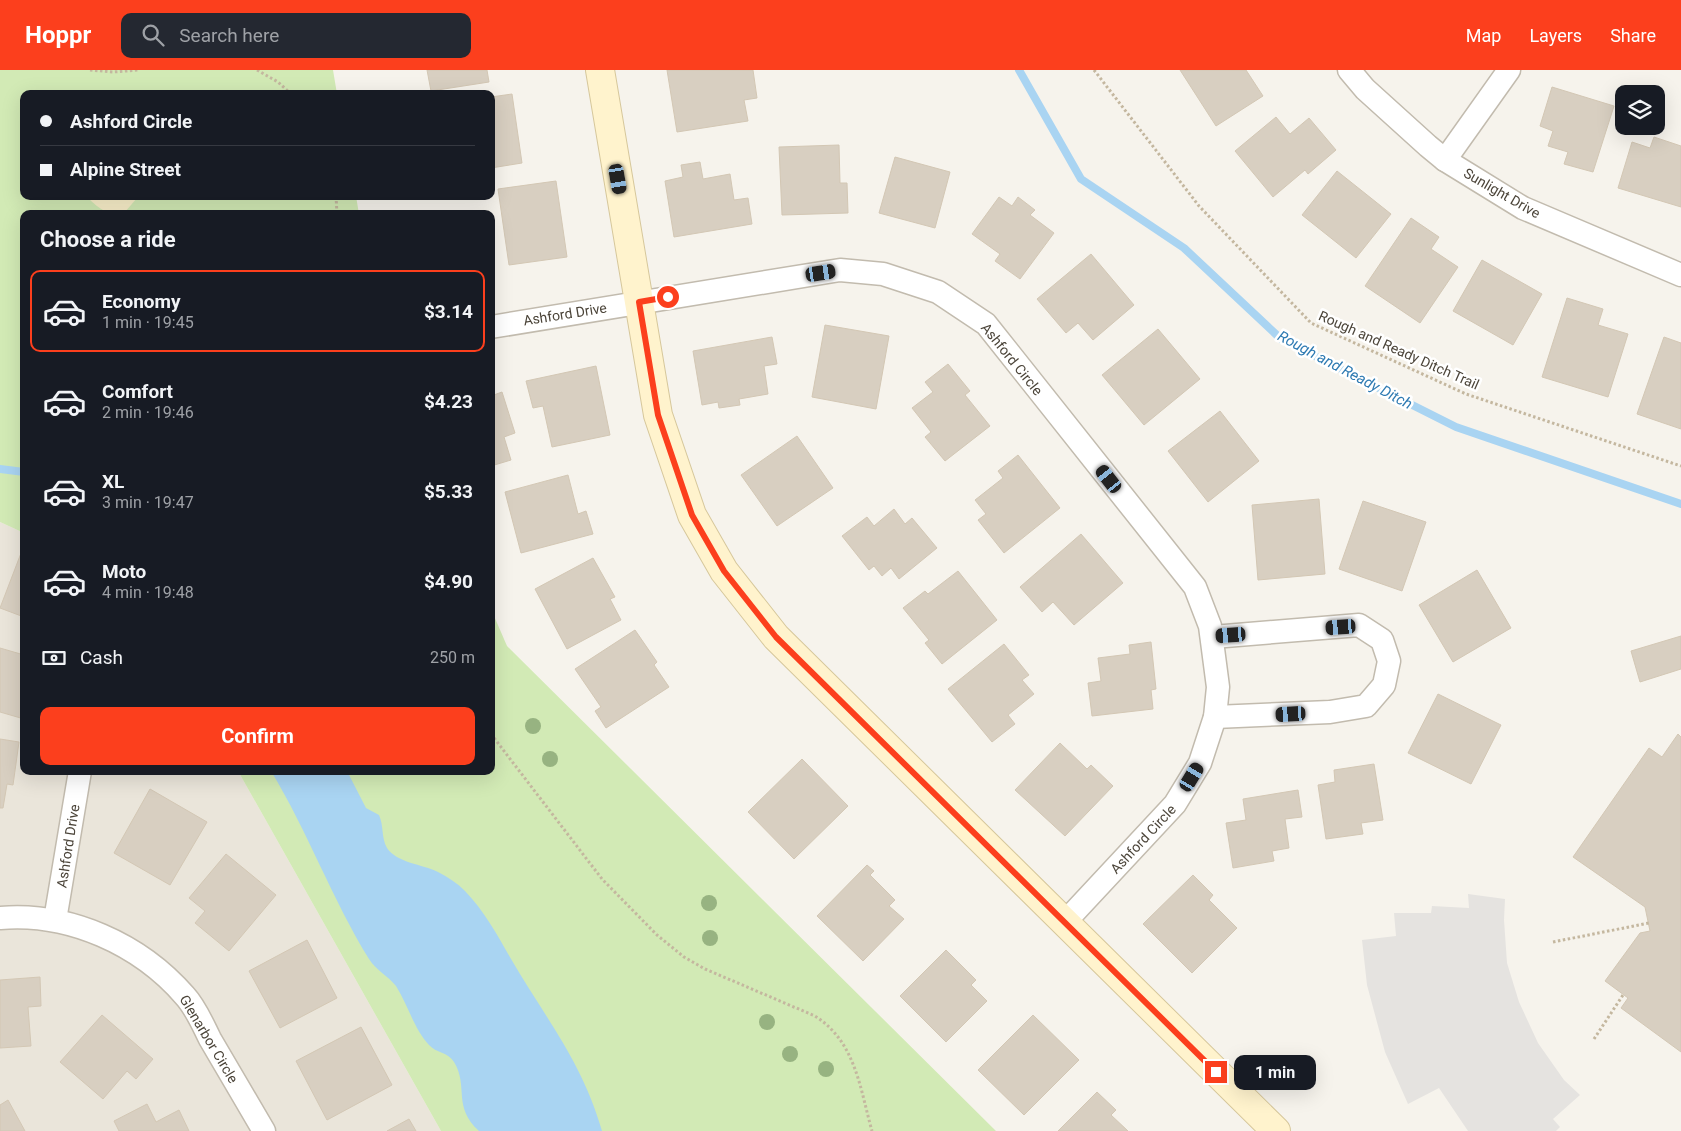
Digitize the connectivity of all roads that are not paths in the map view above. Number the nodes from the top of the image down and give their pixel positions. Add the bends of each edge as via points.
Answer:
1 (600, 70) edge
2 (1349, 70) edge
3 (1509, 70) edge
4 (1445, 160) junction
5 (1681, 276) edge
6 (639, 302) junction
7 (495, 326) edge
8 (1213, 636) junction
9 (1214, 717) junction
10 (79, 775) edge
11 (0, 918) edge
12 (56, 920) junction
13 (1065, 922) junction
14 (264, 1131) edge
15 (1276, 1131) edge

1 - 6 street
2 - 4 street, Sunlight Drive via 1365,89
3 - 4 street
4 - 5 street, Sunlight Drive via 1522,208
6 - 7 street, Ashford Drive
6 - 8 street, Ashford Circle via 840,270 883,274 938,292 986,324 1195,587
6 - 13 street via 658,415 692,515 724,571 776,637
8 - 9 street, Ashford Circle via 1218,687
8 - 9 street via 1359,625 1382,640 1389,661 1384,686 1366,706 1330,712
9 - 13 street, Ashford Circle via 1200,763 1175,804
10 - 12 street, Ashford Drive
11 - 12 street, Glenarbor Circle
12 - 14 street, Glenarbor Circle via 131,949 187,997
13 - 15 street

